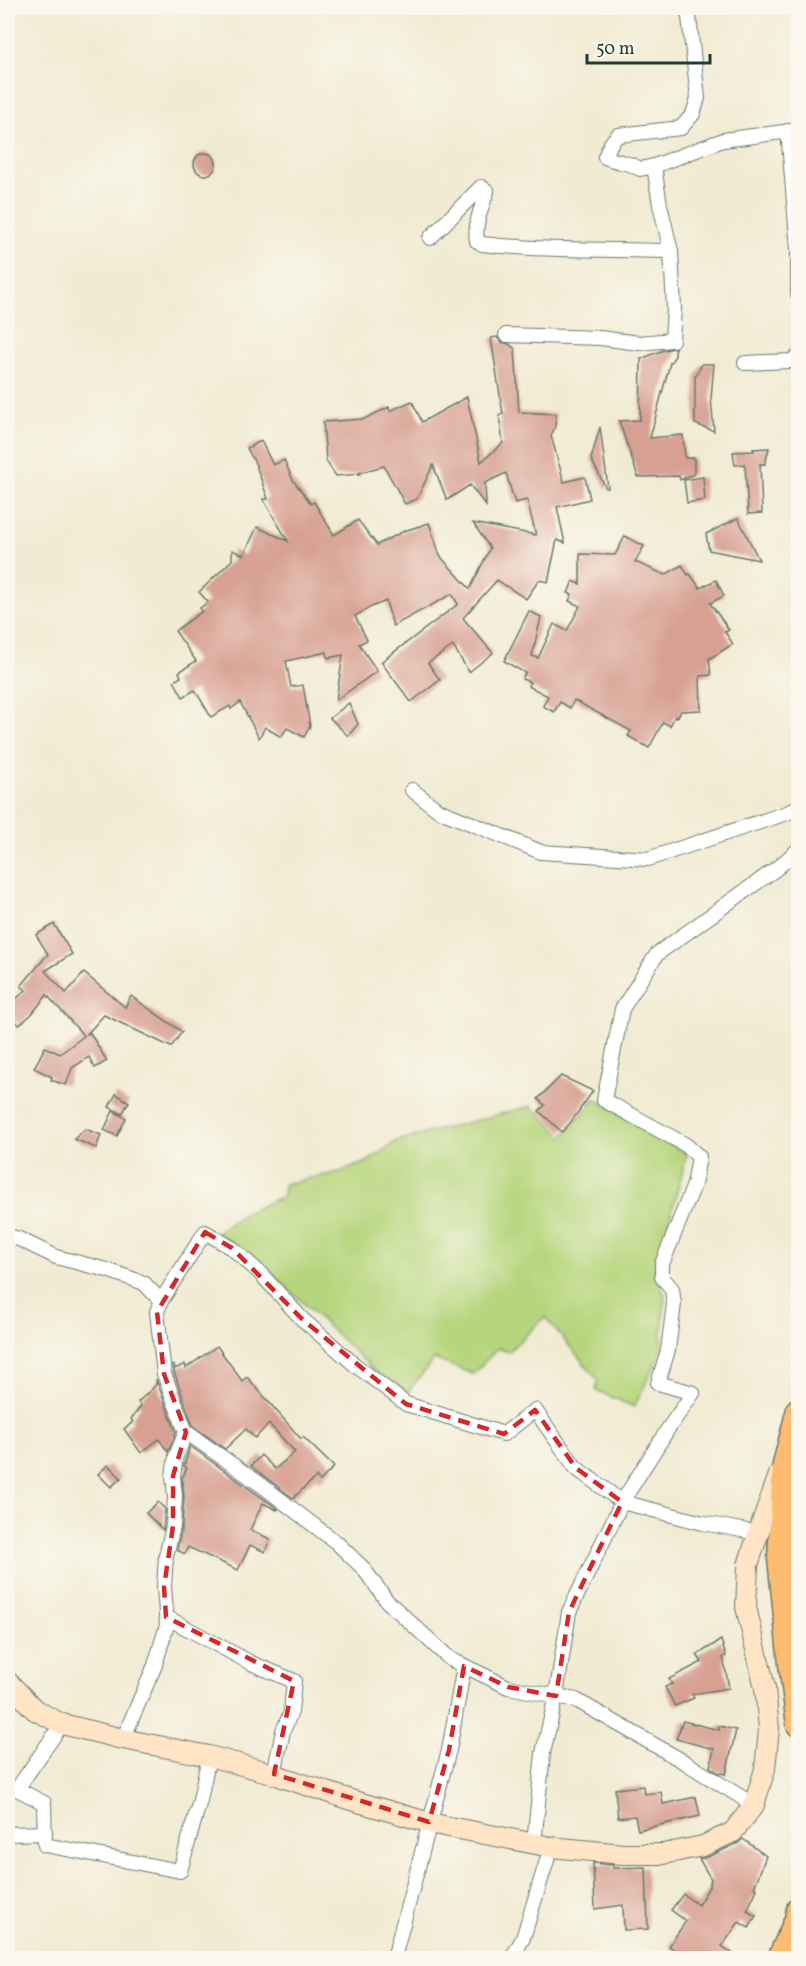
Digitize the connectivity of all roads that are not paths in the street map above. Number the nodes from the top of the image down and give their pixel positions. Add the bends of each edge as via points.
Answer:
1 (688, 8) edge
2 (793, 130) edge
3 (654, 166) junction
4 (430, 238) dead end
5 (671, 252) junction
6 (798, 294) edge
7 (506, 335) dead end
8 (798, 357) edge
9 (745, 363) dead end
10 (412, 790) dead end
11 (798, 807) edge
12 (798, 850) edge
13 (8, 1236) edge
14 (161, 1301) junction
15 (798, 1409) edge
16 (186, 1432) junction
17 (622, 1502) junction
18 (779, 1535) edge
19 (166, 1617) junction
20 (464, 1666) junction
21 (8, 1682) edge
22 (556, 1696) junction
23 (62, 1724) junction
24 (798, 1725) edge
25 (123, 1739) junction
26 (210, 1756) junction
27 (274, 1774) junction
28 (754, 1805) junction
29 (429, 1822) junction
30 (45, 1833) junction
31 (8, 1834) edge
32 (542, 1846) junction
33 (798, 1909) edge
34 (394, 1959) edge
35 (512, 1959) edge
36 (779, 1959) edge

1 - 3 street via 698,98 693,114 681,128 618,135 605,157 640,169
2 - 3 street via 723,140
2 - 6 street
3 - 5 street
4 - 5 street via 481,187 487,191 476,234 482,244
5 - 7 street via 675,308 672,340 639,343
8 - 9 street via 791,361
10 - 11 street via 438,810 541,852 648,858
12 - 17 street via 657,954 622,1009 604,1100 687,1145 699,1156 694,1185 662,1264 662,1277 672,1289 674,1304 668,1350 658,1383 693,1393
13 - 14 street via 56,1257 144,1283
14 - 16 street via 157,1312 164,1374
14 - 17 street via 205,1232 232,1248 302,1319 406,1404 504,1434 535,1410 576,1468
15 - 18 main road via 784,1464
16 - 19 street via 173,1476 173,1526 164,1587
16 - 20 street via 337,1543 363,1568 387,1601 450,1659
17 - 18 street via 703,1523
17 - 22 street via 569,1612
18 - 24 main road
18 - 28 main road via 748,1565 747,1607 765,1688 769,1729 765,1769
19 - 25 street via 155,1665
19 - 27 street via 251,1663 294,1681 291,1712
20 - 22 street via 508,1687
20 - 29 street via 449,1750
21 - 23 main road via 35,1710
22 - 28 street via 576,1700
22 - 32 street via 543,1753
23 - 25 main road
23 - 30 street via 17,1789 44,1803
25 - 26 main road
26 - 27 main road
26 - 30 street via 180,1871 45,1845
27 - 29 main road
28 - 32 main road via 733,1832 703,1846 663,1854
29 - 32 main road
29 - 34 street
30 - 31 street
32 - 35 street via 523,1938
33 - 36 main road

